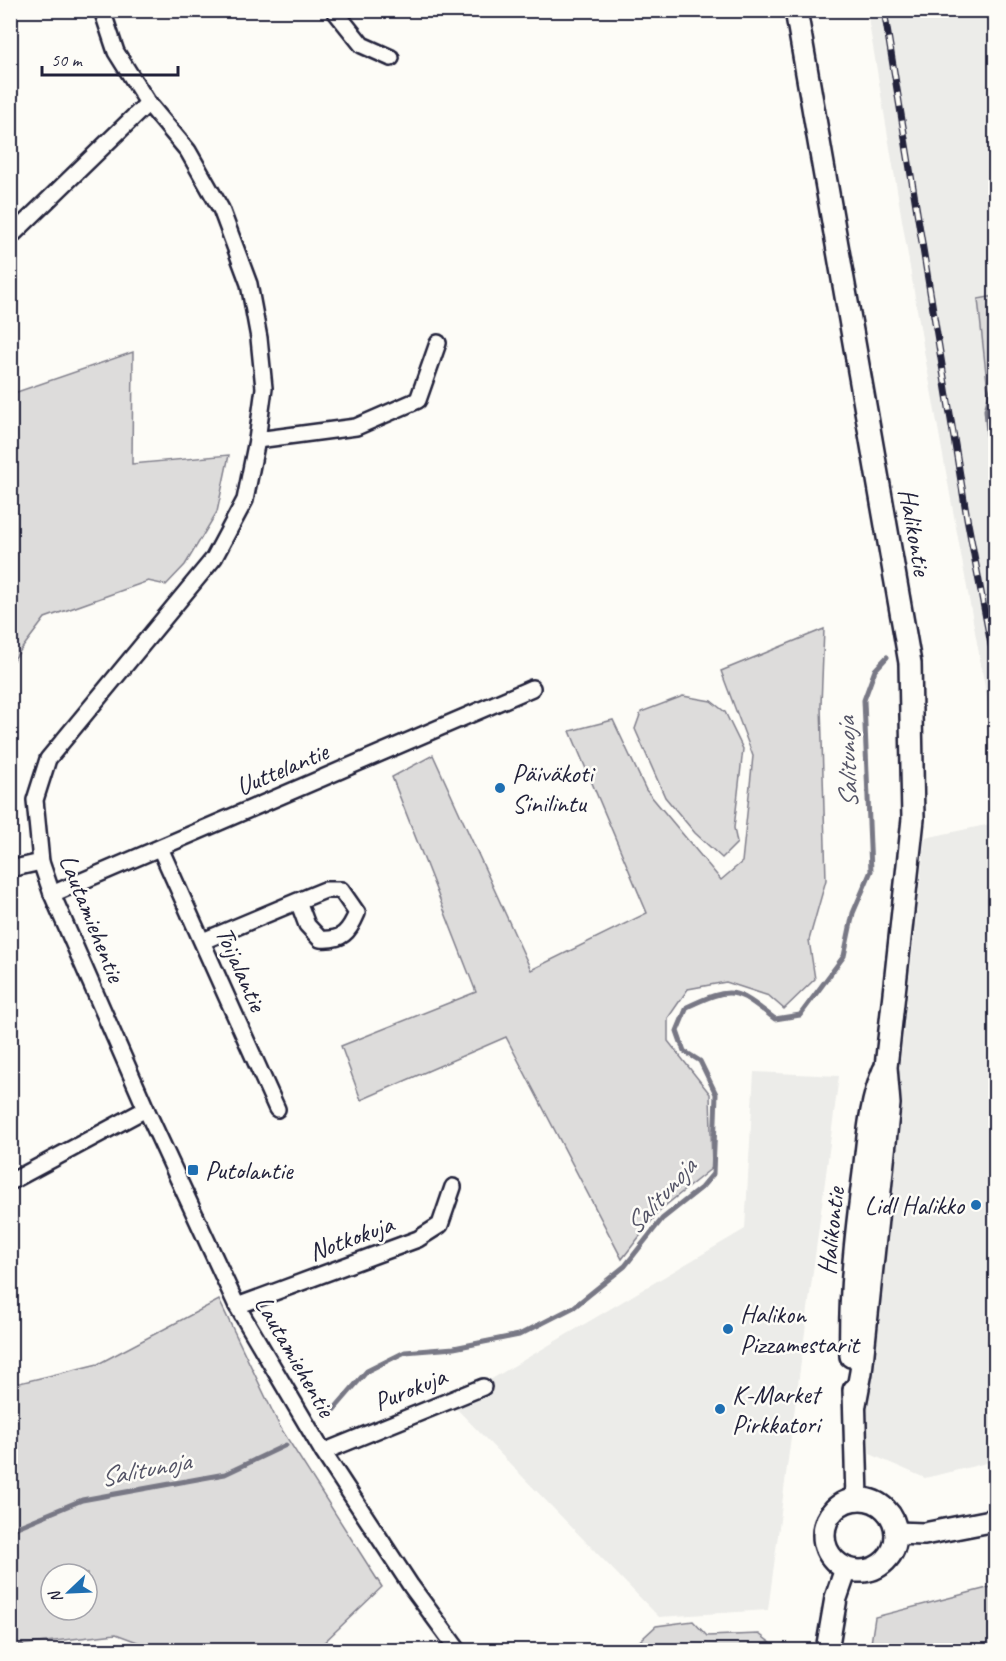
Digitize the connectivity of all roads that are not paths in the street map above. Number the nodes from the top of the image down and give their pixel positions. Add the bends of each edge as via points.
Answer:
1 (102, 10) edge
2 (334, 10) edge
3 (796, 10) edge
4 (391, 58) dead end
5 (148, 103) junction
6 (10, 237) edge
7 (438, 343) dead end
8 (257, 440) junction
9 (532, 688) dead end
10 (160, 848) junction
11 (41, 861) junction
12 (10, 869) edge
13 (52, 894) junction
14 (298, 902) dead end
15 (203, 941) junction
16 (146, 1109) junction
17 (277, 1109) dead end
18 (10, 1182) edge
19 (453, 1186) dead end
20 (237, 1306) junction
21 (483, 1387) dead end
22 (322, 1452) junction
23 (857, 1499) junction
24 (996, 1520) edge
25 (896, 1533) junction
26 (846, 1569) junction
27 (458, 1650) edge
28 (827, 1650) edge

1 - 5 street, Lautamiehentie via 116,52
2 - 4 street via 362,45
3 - 23 main road, Halikontie via 910,663 913,819 886,1067 872,1102 852,1277
5 - 6 street
5 - 8 street, Lautamiehentie via 188,151 221,209 249,284 264,388
7 - 8 street via 418,400 356,427
8 - 11 street, Lautamiehentie via 244,500 214,558 48,759 35,800
9 - 10 street, Uuttelantie
10 - 13 street, Uuttelantie
10 - 15 street, Toijalantie
11 - 12 street
11 - 13 street, Lautamiehentie
13 - 16 street, Lautamiehentie
14 - 15 street
15 - 17 street, Toijalantie
16 - 18 street
16 - 20 street, Lautamiehentie
19 - 20 street, Notkokuja via 440,1225 418,1239
20 - 22 street, Lautamiehentie
21 - 22 street, Purokuja
22 - 27 street, Lautamiehentie
23 - 25 main road via 879,1504 894,1522
23 - 26 main road via 835,1509 824,1531 829,1554
24 - 25 main road via 924,1534
25 - 26 main road via 892,1551 881,1565 870,1570
26 - 28 main road via 836,1598

